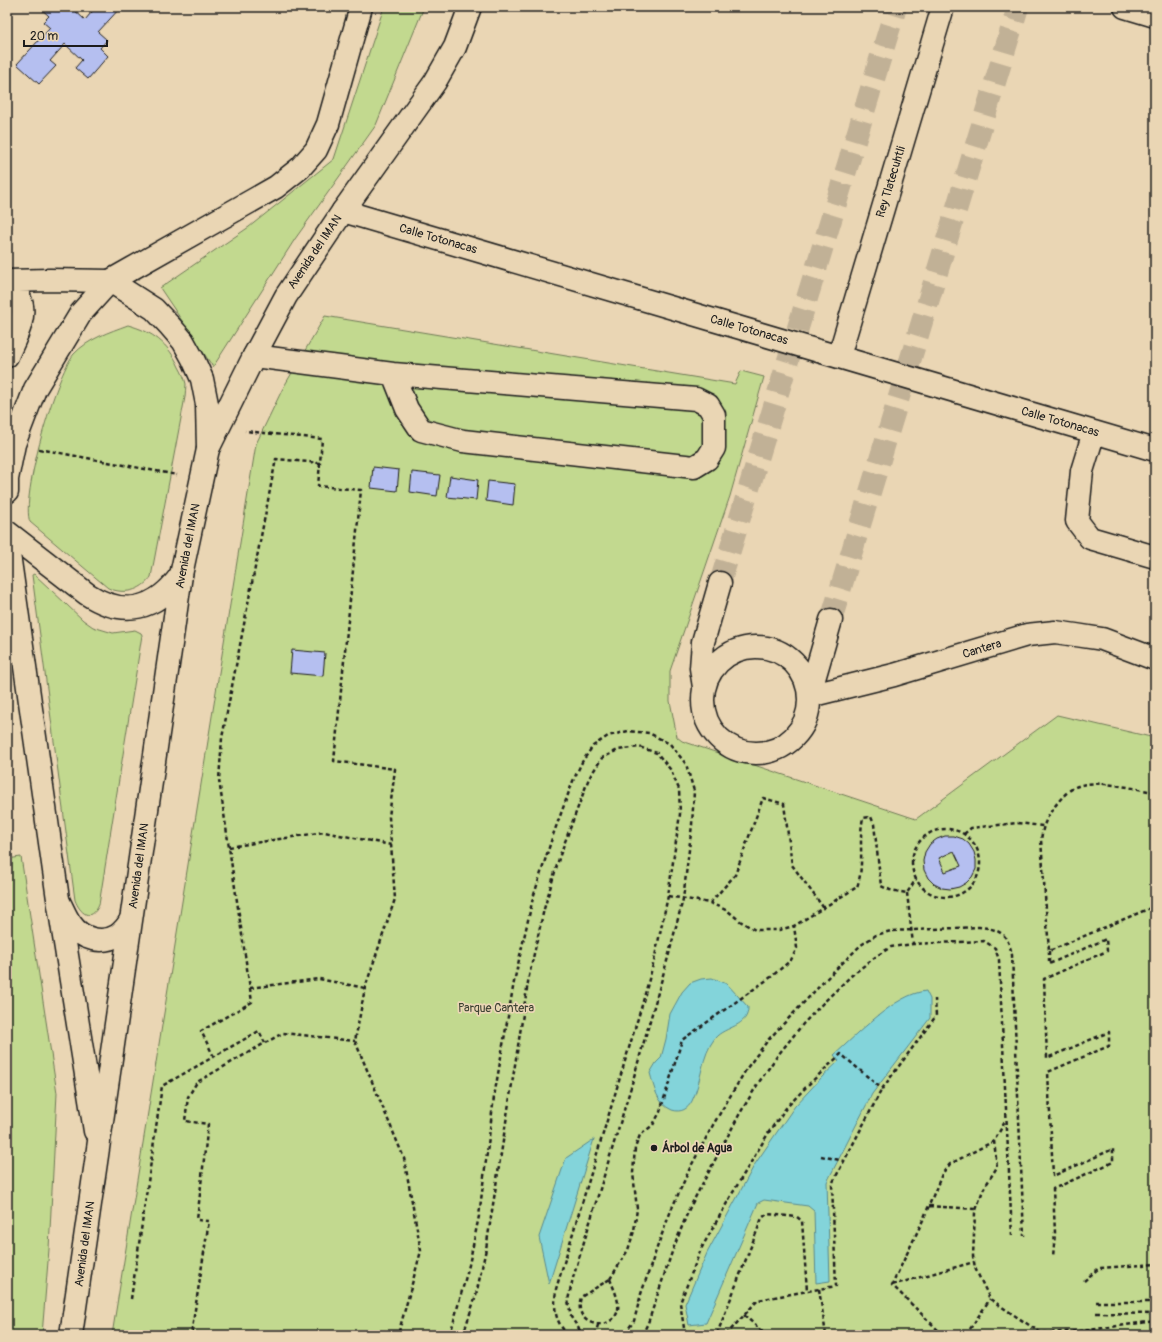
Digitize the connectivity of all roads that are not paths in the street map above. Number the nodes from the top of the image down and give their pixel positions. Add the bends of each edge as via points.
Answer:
1 (361, 7) edge
2 (470, 7) edge
3 (943, 7) edge
4 (1125, 7) edge
5 (1155, 16) edge
6 (343, 212) junction
7 (110, 281) junction
8 (7, 282) edge
9 (7, 356) edge
10 (254, 356) junction
11 (839, 356) junction
12 (393, 374) junction
13 (1094, 432) junction
14 (208, 449) junction
15 (1155, 450) edge
16 (7, 492) edge
17 (7, 532) edge
18 (7, 540) edge
19 (1155, 557) edge
20 (181, 575) junction
21 (720, 583) tunnel mouth
22 (832, 620) tunnel mouth
23 (1155, 659) edge
24 (704, 687) junction
25 (809, 696) junction
26 (58, 899) junction
27 (130, 921) junction
28 (98, 1154) junction
29 (71, 1335) edge

1 - 7 main road via 328,124 316,150 300,168 276,187
2 - 6 main road, Avenida del IMAN via 455,47 435,82
3 - 11 main road, Rey Tlatecuhtli
4 - 5 main road
6 - 10 main road, Avenida del IMAN via 286,296
6 - 11 main road, Calle Totonacas
7 - 8 main road
7 - 14 main road via 154,309 183,341 194,359 202,379 207,404
7 - 16 main road via 81,314 36,389 14,444
8 - 9 main road via 20,299 23,310
10 - 12 main road
10 - 14 main road, Avenida del IMAN
11 - 13 main road, Calle Totonacas
12 - 12 main road via 407,409 421,430 463,441 694,467 707,459 714,448 714,415 708,405 696,399
13 - 15 main road, Calle Totonacas
13 - 19 main road via 1082,471 1077,521 1090,538
14 - 20 main road, Avenida del IMAN
17 - 20 main road via 87,594 98,601 122,608 136,607 162,597
18 - 26 main road, Avenida del IMAN
20 - 27 main road, Avenida del IMAN
21 - 24 main road via 703,642 701,668
22 - 25 main road
23 - 25 main road, Cantera via 1102,640 1055,632 1027,635 894,675
24 - 25 main road via 710,672 721,659 735,650 751,646 768,647 784,654 796,665 805,679
24 - 25 main road via 702,704 707,722 714,732 733,748 751,753 770,752 786,744 800,731 807,714
26 - 27 main road via 71,924 87,938 112,938 124,930
26 - 28 main road, Avenida del IMAN
27 - 28 main road, Avenida del IMAN
28 - 29 main road, Avenida del IMAN

